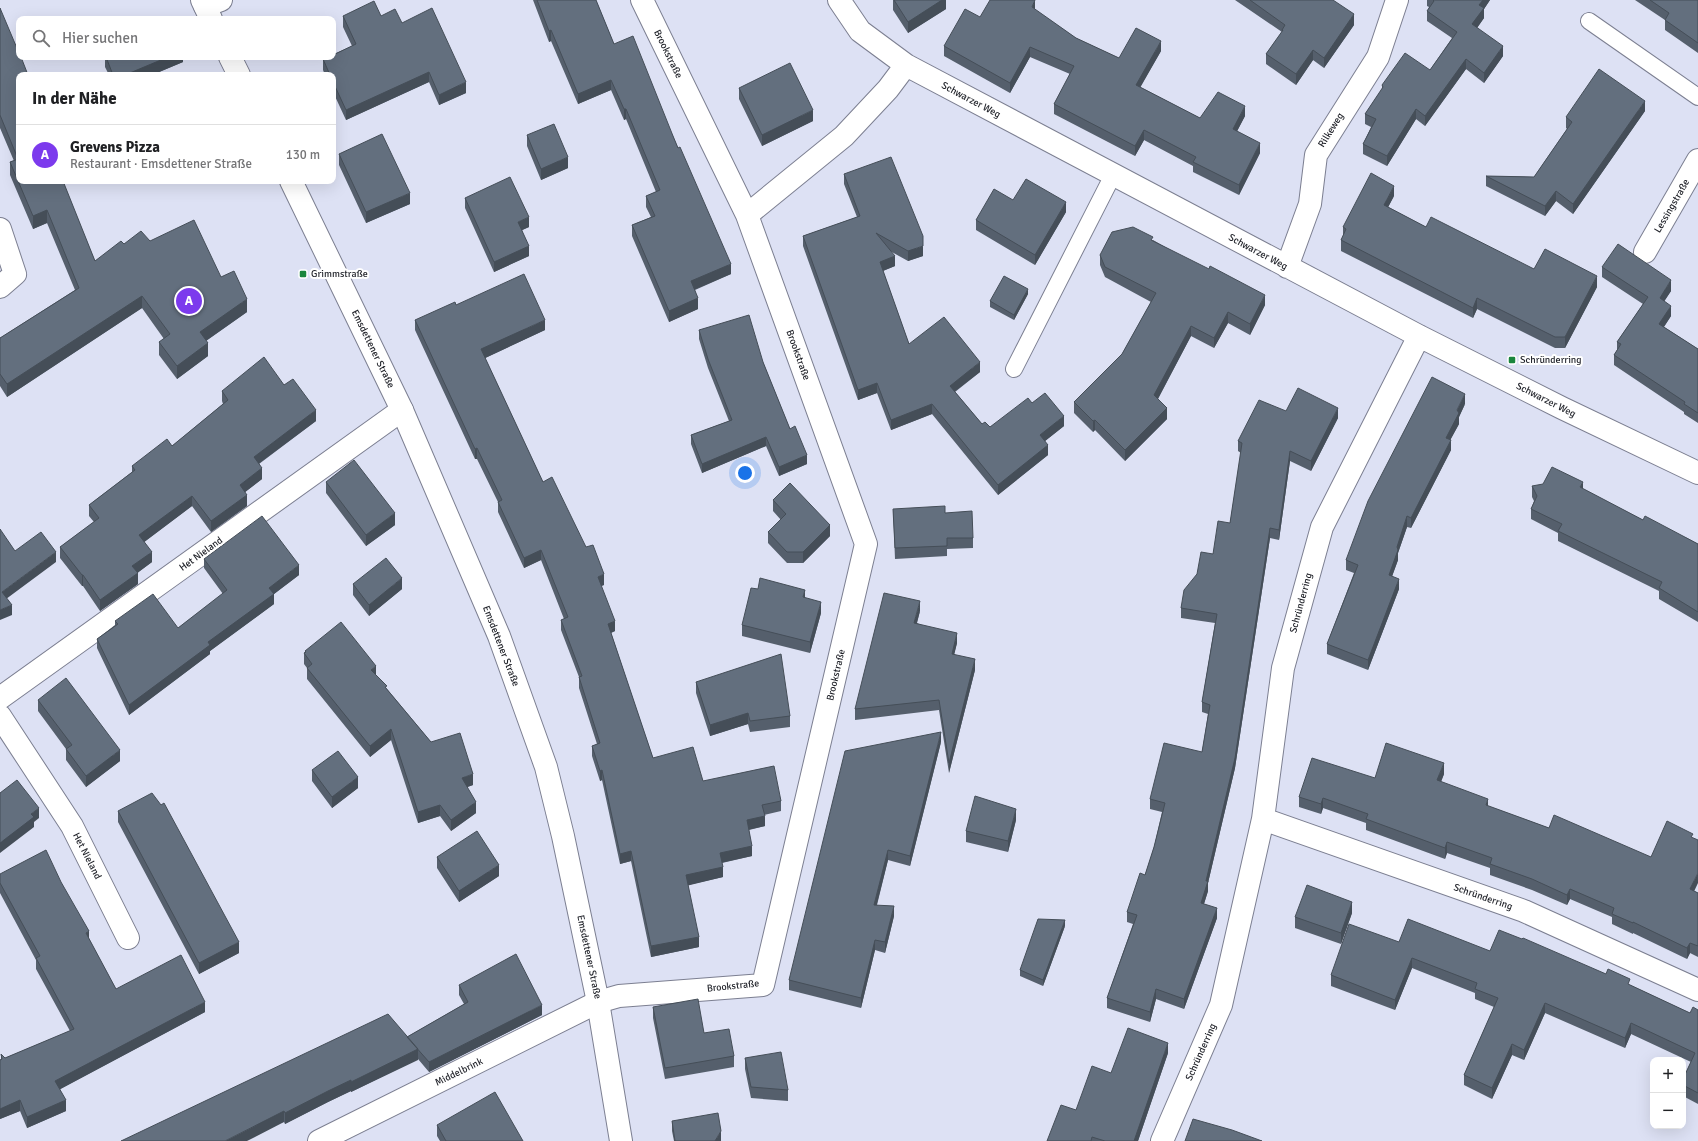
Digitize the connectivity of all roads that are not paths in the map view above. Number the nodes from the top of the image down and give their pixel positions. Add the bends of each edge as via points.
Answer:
1 (642, 0) edge
2 (839, 0) edge
3 (1397, 0) edge
4 (1588, 20) dead end
5 (232, 60) edge
6 (906, 65) junction
7 (238, 72) edge
8 (1698, 97) edge
9 (1698, 160) edge
10 (1113, 175) junction
11 (292, 184) edge
12 (747, 215) junction
13 (0, 229) edge
14 (1645, 252) dead end
15 (1287, 268) junction
16 (0, 287) edge
17 (1419, 336) junction
18 (1014, 369) dead end
19 (402, 410) junction
20 (1698, 473) edge
21 (0, 698) edge
22 (0, 716) edge
23 (1263, 819) junction
24 (128, 938) dead end
25 (1698, 990) edge
26 (598, 1002) junction
27 (319, 1141) edge
28 (621, 1141) edge
29 (1162, 1141) edge

1 - 12 street, Brookstraße
2 - 6 street, Schwarzer Weg via 860,30
3 - 15 street, Rilkeweg via 1378,57 1316,155 1310,204
4 - 8 lane
5 - 7 street
6 - 10 street, Schwarzer Weg
6 - 12 street via 888,89 844,136
9 - 14 street, Lessingstraße
10 - 15 street, Schwarzer Weg
10 - 18 lane
11 - 19 street, Emsdettener Straße
12 - 26 street, Brookstraße via 866,544 763,985 619,996
13 - 16 street via 15,274
15 - 17 street, Schwarzer Weg
17 - 20 street, Schwarzer Weg
17 - 23 street, Schründerring via 1322,527 1283,668
19 - 21 street, Het Nieland
19 - 26 street, Emsdettener Straße via 498,636 546,767
22 - 24 street, Het Nieland via 72,826
23 - 25 street, Schründerring via 1524,911
23 - 29 street, Schründerring via 1221,1006
26 - 27 street, Middelbrink
26 - 28 street, Emsdettener Straße

